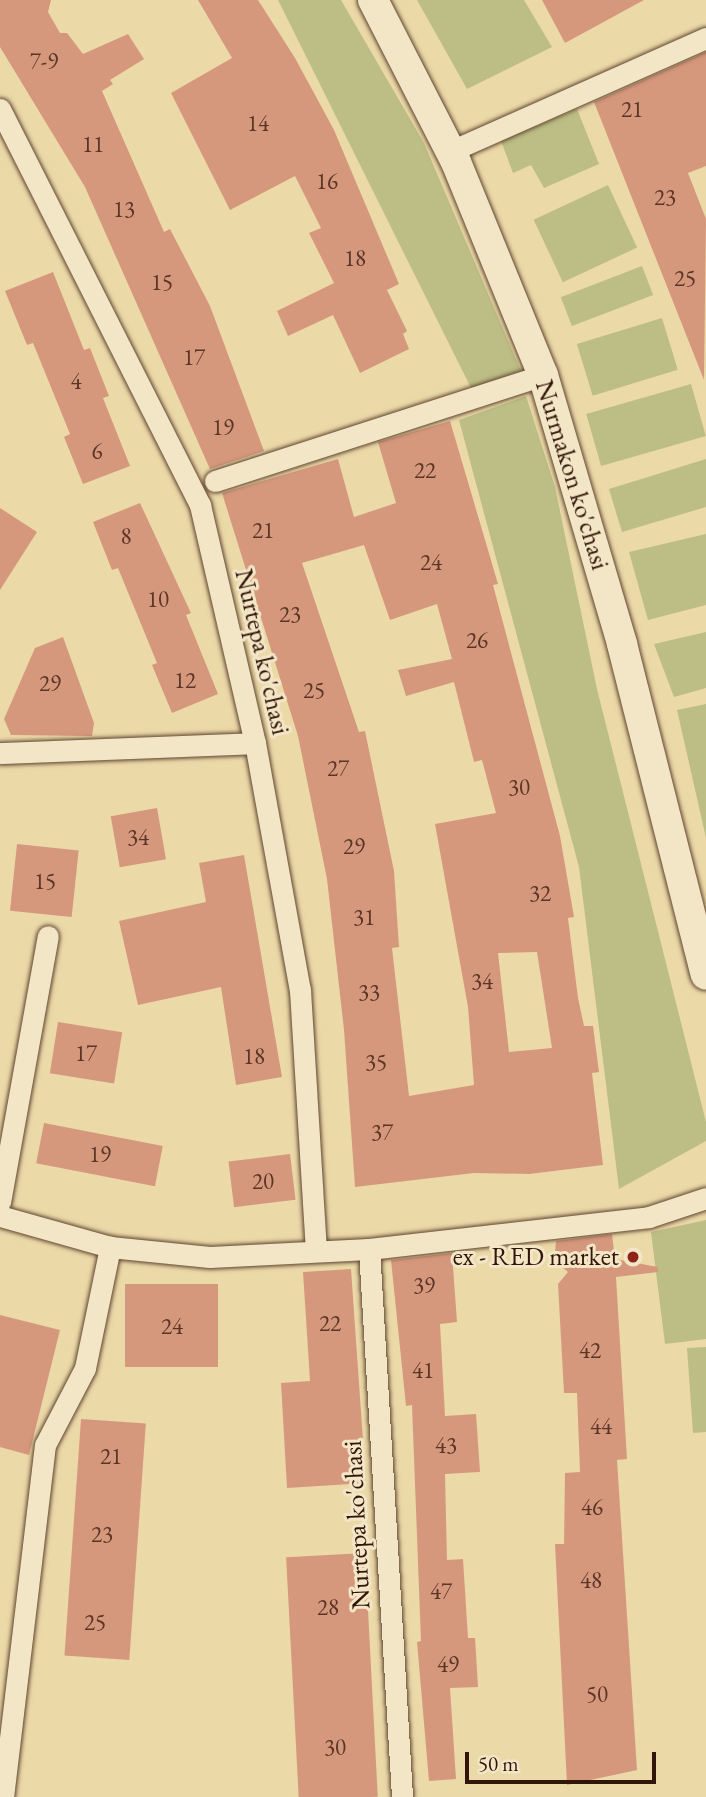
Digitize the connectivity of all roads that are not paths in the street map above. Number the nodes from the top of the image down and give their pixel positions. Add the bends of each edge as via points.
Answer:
1 (373, 0) edge
2 (706, 38) edge
3 (0, 109) edge
4 (451, 150) junction
5 (543, 375) junction
6 (215, 481) dead end
7 (255, 743) junction
8 (0, 753) edge
9 (48, 936) dead end
10 (706, 975) edge
11 (706, 1198) edge
12 (0, 1202) edge
13 (0, 1216) edge
14 (110, 1247) junction
15 (369, 1249) junction
16 (316, 1251) junction
17 (2, 1797) edge
18 (402, 1797) edge

1 - 4 street, Nurmakon ko'chasi
2 - 4 street
3 - 7 street, Nurtepa ko'chasi via 200,505
4 - 5 street, Nurmakon ko'chasi
5 - 6 street
5 - 10 street, Nurmakon ko'chasi via 622,644
7 - 8 street
7 - 16 street, Nurtepa ko'chasi via 300,990
9 - 12 street
11 - 15 street via 649,1217
13 - 14 street
14 - 16 street via 210,1257
14 - 17 street via 85,1368 45,1445
15 - 16 street
15 - 18 street, Nurtepa ko'chasi

